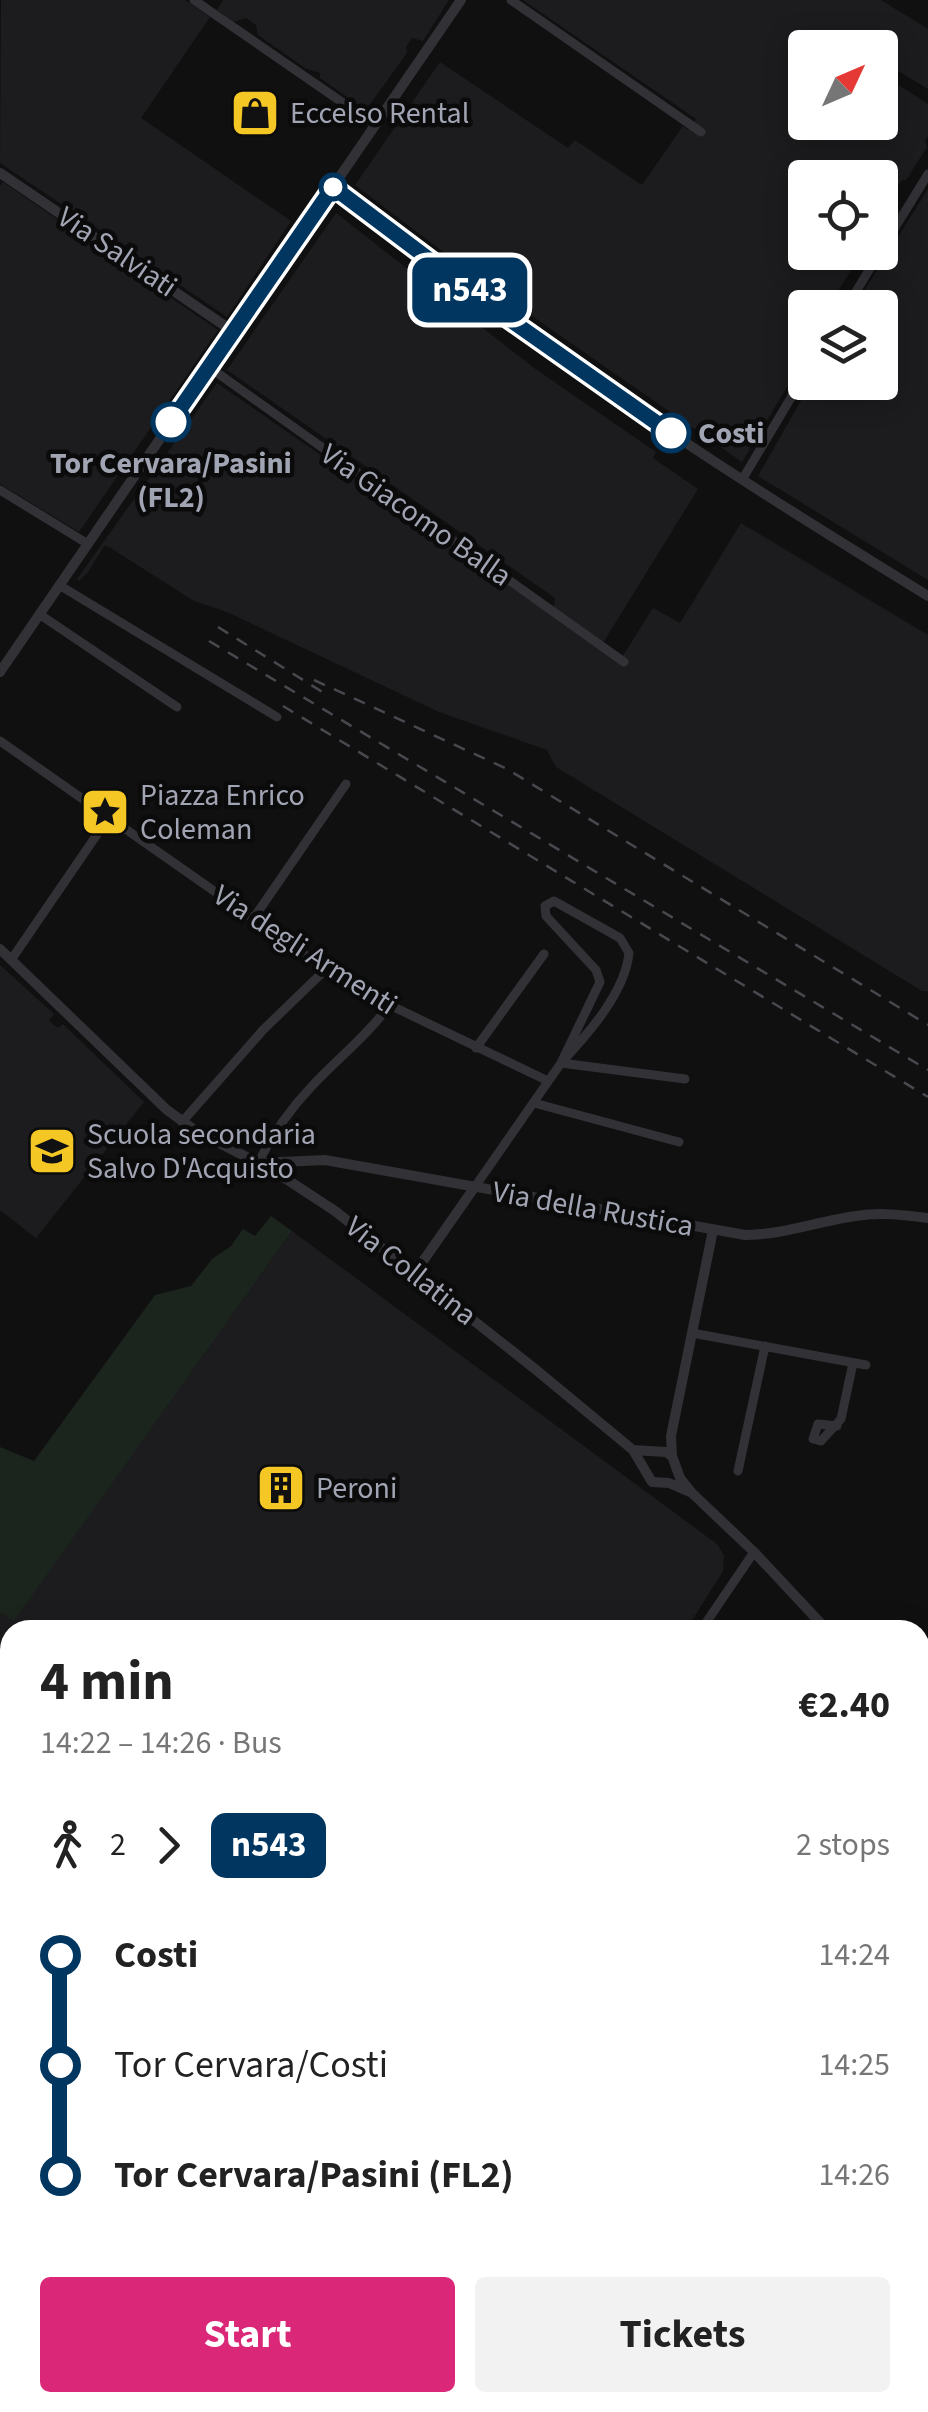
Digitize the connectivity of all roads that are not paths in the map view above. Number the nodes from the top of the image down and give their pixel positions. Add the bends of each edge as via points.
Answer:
1 (194, 0) edge
2 (461, 0) edge
3 (510, 0) edge
4 (375, 125) junction
5 (700, 132) dead end
6 (0, 173) edge
7 (928, 174) edge
8 (333, 187) junction
9 (898, 223) edge
10 (234, 332) junction
11 (209, 367) junction
12 (790, 400) edge
13 (742, 480) junction
14 (0, 490) edge
15 (88, 544) junction
16 (59, 586) junction
17 (928, 596) edge
18 (39, 614) junction
19 (624, 662) dead end
20 (0, 672) edge
21 (177, 707) dead end
22 (277, 717) dead end
23 (0, 741) edge
24 (346, 784) dead end
25 (109, 817) junction
26 (253, 919) junction
27 (0, 949) edge
28 (544, 954) dead end
29 (12, 960) junction
30 (325, 970) junction
31 (388, 1006) junction
32 (476, 1048) junction
33 (560, 1063) junction
34 (685, 1079) dead end
35 (548, 1082) junction
36 (534, 1103) junction
37 (182, 1122) junction
38 (679, 1142) dead end
39 (258, 1163) junction
40 (474, 1188) junction
41 (928, 1218) edge
42 (712, 1230) junction
43 (414, 1274) junction
44 (692, 1333) junction
45 (765, 1346) junction
46 (853, 1362) junction
47 (866, 1365) dead end
48 (836, 1426) dead end
49 (671, 1436) junction
50 (633, 1450) junction
51 (655, 1452) junction
52 (675, 1462) junction
53 (644, 1468) junction
54 (738, 1471) dead end
55 (669, 1482) junction
56 (692, 1493) junction
57 (754, 1552) junction
58 (708, 1620) edge
59 (818, 1620) edge

1 - 4 street
2 - 4 street
3 - 5 street
4 - 8 street
6 - 10 street, Via Salviati
7 - 9 street
8 - 10 street
8 - 13 street
10 - 11 street
11 - 15 street
11 - 19 street, Via Giacomo Balla
12 - 13 street
13 - 17 street
14 - 15 street
15 - 16 street
16 - 18 street
16 - 22 street
18 - 20 street
18 - 21 street
23 - 25 street
24 - 26 street
25 - 26 street, Via degli Armenti
25 - 29 street
26 - 30 street, Via degli Armenti
27 - 29 street, Via Collatina
28 - 32 street
29 - 37 street, Via Collatina
30 - 31 street, Via degli Armenti
30 - 37 street
31 - 32 street, Via degli Armenti
31 - 39 street via 302,1098
32 - 35 street, Via degli Armenti
33 - 33 street via 610,998 629,953 620,938 554,901 545,906 546,916 600,978
33 - 34 street
33 - 35 street
35 - 36 street
36 - 38 street
36 - 40 street
37 - 39 street, Via Collatina
39 - 40 street, Via della Rustica via 324,1160
39 - 43 street, Via Collatina
40 - 42 street, Via della Rustica
40 - 43 street
41 - 42 street, Via della Rustica via 878,1214 762,1234
42 - 44 street
43 - 50 street, Via Collatina
44 - 45 street
44 - 49 street
45 - 46 street
45 - 54 street
46 - 47 street
46 - 48 street
49 - 51 street
49 - 52 street
50 - 51 street, Via Collatina
50 - 53 street, Via Collatina
51 - 52 street
51 - 53 street
52 - 55 street
52 - 56 street
53 - 55 street via 656,1484
55 - 56 street
56 - 57 street
57 - 58 street
57 - 59 street

